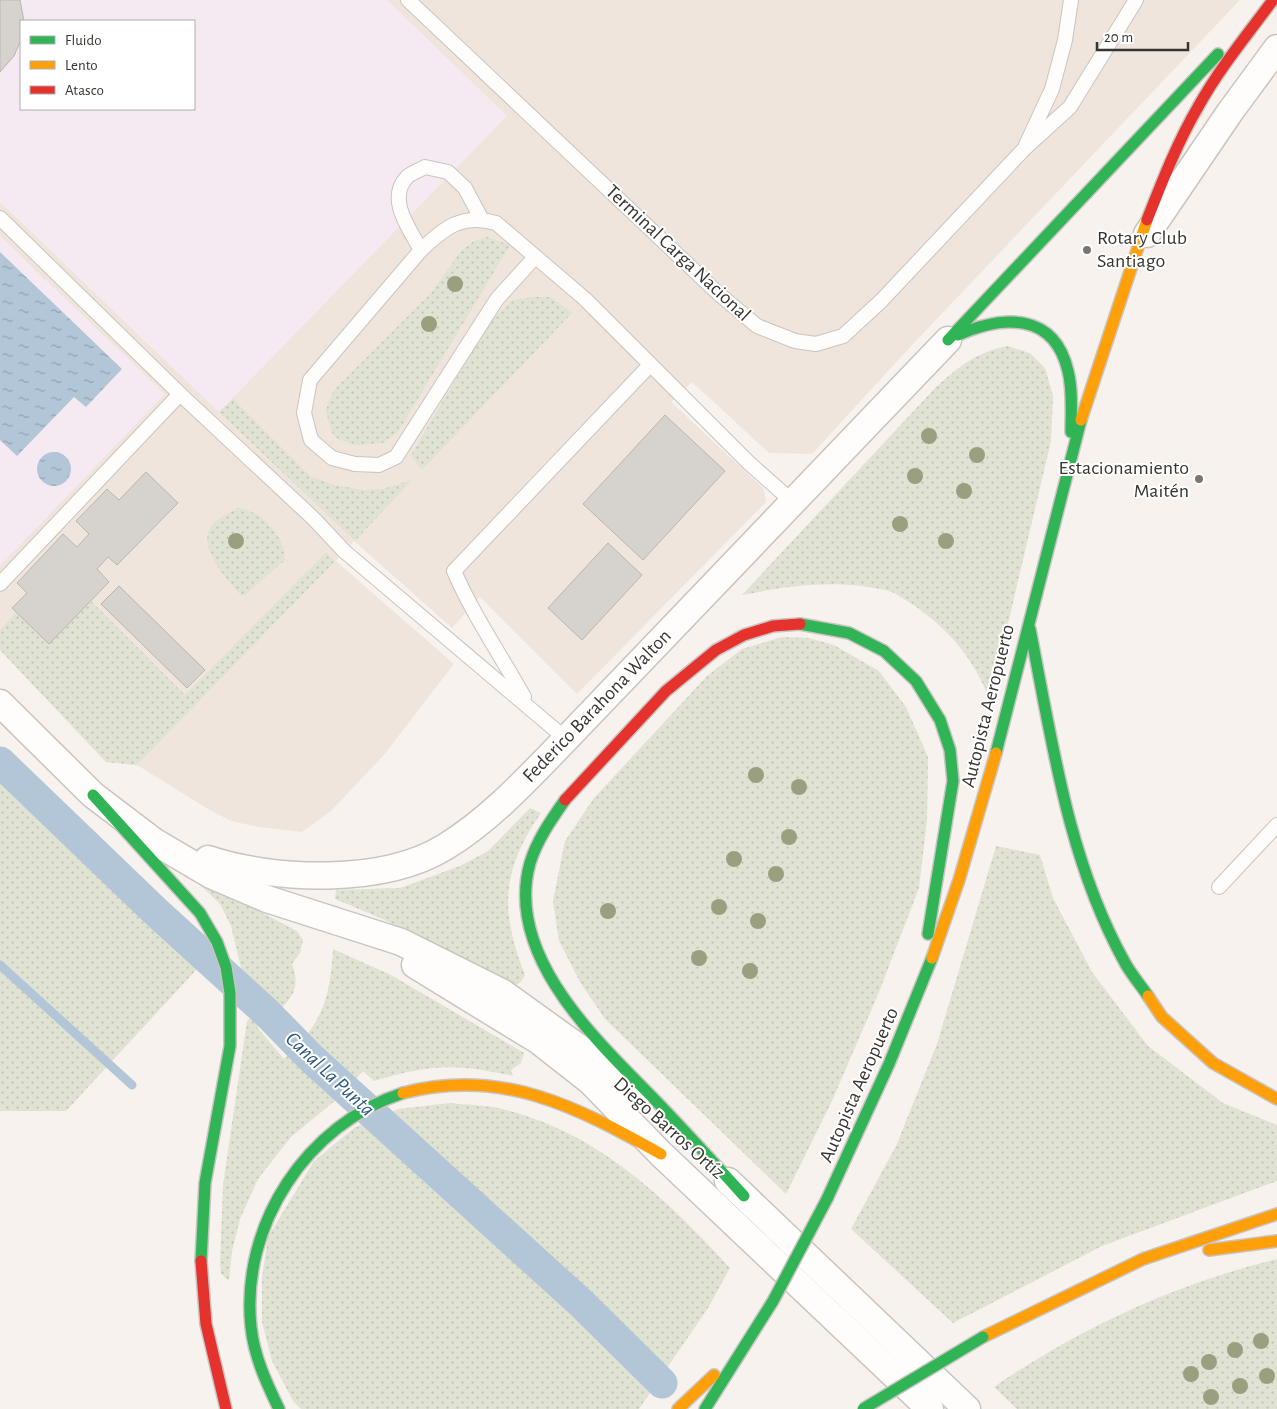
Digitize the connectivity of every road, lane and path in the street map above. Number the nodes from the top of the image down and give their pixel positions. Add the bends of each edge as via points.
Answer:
1 (408, 0) edge
2 (1070, 0) edge
3 (1136, 0) edge
4 (1269, 0) edge
5 (1273, 0) edge
6 (1277, 48) edge
7 (1025, 148) junction
8 (0, 218) edge
9 (481, 218) junction
10 (421, 250) junction
11 (1135, 251) junction
12 (535, 257) junction
13 (948, 340) junction
14 (650, 365) junction
15 (180, 394) junction
16 (1072, 453) junction
17 (794, 503) junction
18 (0, 584) edge
19 (1028, 622) junction
20 (0, 703) edge
21 (528, 705) junction
22 (566, 739) junction
23 (93, 794) junction
24 (1277, 825) edge
25 (155, 842) junction
26 (1219, 887) dead end
27 (323, 918) junction
28 (915, 1006) junction
29 (1277, 1099) edge
30 (661, 1154) junction
31 (744, 1196) junction
32 (1277, 1214) edge
33 (1277, 1241) edge
34 (1143, 1259) junction
35 (759, 1326) junction
36 (226, 1409) edge
37 (279, 1409) edge
38 (678, 1409) edge
39 (705, 1409) edge
40 (863, 1409) edge
41 (930, 1409) edge
42 (967, 1409) edge

1 - 7 lane, Terminal Carga Nacional via 719,294 757,326 795,341 816,344 843,336 881,301
2 - 7 lane via 1065,40 1052,89
3 - 7 lane via 1070,107
4 - 13 highway
5 - 11 highway, Autopista Aeropuerto via 1230,58 1191,120 1162,179
6 - 11 street
8 - 15 lane
9 - 10 lane via 459,221 440,232
9 - 10 lane via 465,188 448,172 425,167 407,177 401,190 399,208
9 - 12 lane via 496,222
10 - 12 lane via 310,380 304,413 311,440 332,458 355,464 379,465 396,457 497,299
11 - 16 highway, Autopista Aeropuerto
12 - 14 lane via 585,299
13 - 16 highway via 989,321 1006,318 1026,322 1047,333 1066,364
13 - 17 street, Federico Barahona Walton
14 - 17 lane
14 - 21 lane via 454,571 470,607
15 - 18 lane
15 - 21 lane via 307,512 344,551
16 - 19 highway, Autopista Aeropuerto
17 - 22 street, Federico Barahona Walton
19 - 28 highway, Autopista Aeropuerto via 975,832
19 - 29 highway via 1073,831 1087,878 1121,959 1142,992 1189,1044 1240,1081
20 - 23 street, Diego Barros Ortíz
21 - 22 lane
22 - 25 street, Federico Barahona Walton via 514,792 444,848 413,862 377,871 310,875 259,872
23 - 25 street, Diego Barros Ortíz
23 - 36 highway via 205,921 219,947 229,979 229,1048 210,1152 201,1238 202,1285 208,1327
24 - 26 lane
25 - 27 street, Diego Barros Ortíz via 211,875 266,899
27 - 30 street, Diego Barros Ortíz via 426,971 539,1041 590,1081
27 - 31 street, Diego Barros Ortíz via 401,942 503,992 585,1052
28 - 31 highway via 953,781 947,735 935,707 921,684 879,647 852,633 826,625 769,626 723,644 679,678 549,820 535,846 529,872 527,914 544,962 561,995 585,1026
28 - 35 highway, Autopista Aeropuerto, bridge via 827,1199
30 - 37 highway via 556,1102 498,1086 445,1085 392,1097 344,1122 298,1165 281,1191 264,1226 251,1272 248,1301 256,1354
30 - 41 street, Diego Barros Ortíz
31 - 42 street, Diego Barros Ortíz
32 - 34 highway
33 - 34 highway
34 - 40 highway, bridge via 984,1338
35 - 38 highway
35 - 39 highway, Autopista Aeropuerto

